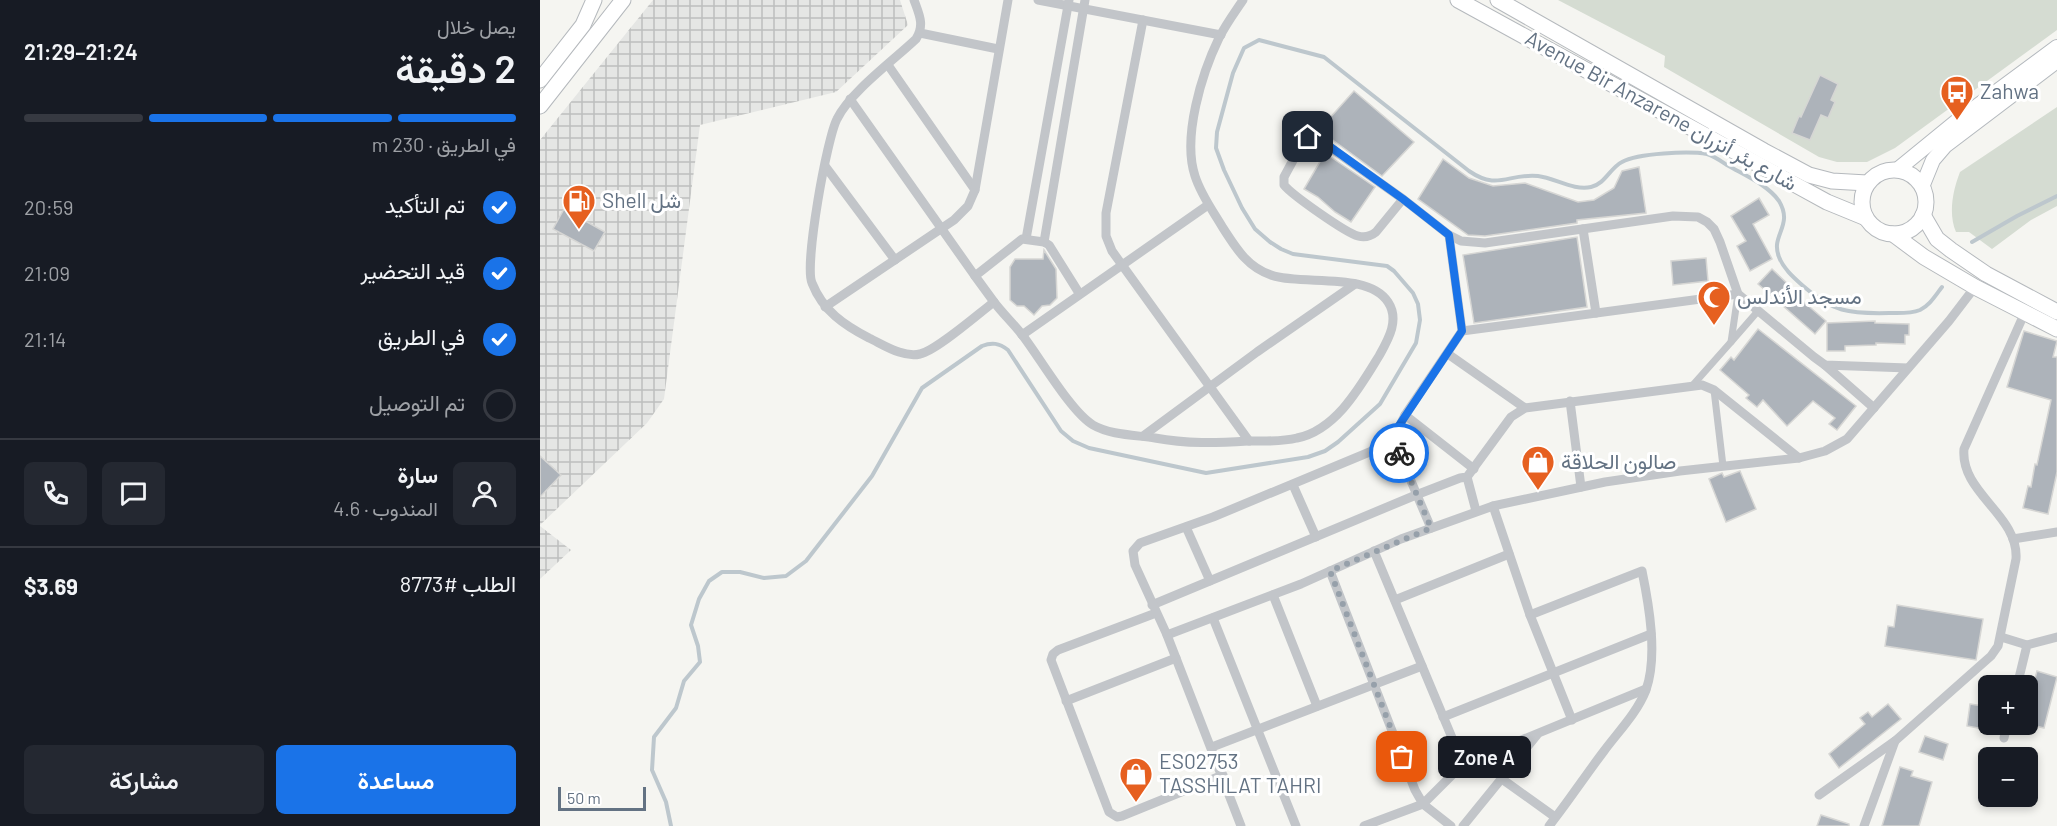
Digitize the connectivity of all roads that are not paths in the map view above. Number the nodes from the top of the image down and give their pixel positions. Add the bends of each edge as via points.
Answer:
1 (594, 0) edge
2 (622, 0) edge
3 (914, 0) edge
4 (1008, 0) edge
5 (1038, 0) edge
6 (1243, 0) edge
7 (1458, 0) edge
8 (1498, 0) edge
9 (1068, 3) edge
10 (1084, 4) edge
11 (1143, 20) junction
12 (920, 33) junction
13 (1221, 35) junction
14 (2057, 47) edge
15 (998, 49) junction
16 (2057, 61) edge
17 (888, 65) junction
18 (540, 80) edge
19 (850, 99) junction
20 (540, 106) edge
21 (825, 166) junction
22 (1897, 170) junction
23 (1867, 183) junction
24 (1922, 187) junction
25 (975, 190) junction
26 (1403, 199) junction
27 (1208, 205) junction
28 (1923, 215) junction
29 (1866, 218) junction
30 (1583, 229) junction
31 (941, 230) junction
32 (1893, 234) junction
33 (1449, 235) junction
34 (1026, 239) junction
35 (1044, 242) junction
36 (895, 260) junction
37 (1122, 265) junction
38 (975, 276) junction
39 (1355, 284) junction
40 (1975, 287) junction
41 (1079, 293) junction
42 (1738, 294) junction
43 (994, 302) junction
44 (825, 307) junction
45 (1758, 311) junction
46 (2025, 312) junction
47 (2057, 312) edge
48 (1596, 313) junction
49 (2057, 329) edge
50 (1462, 331) junction
51 (1022, 335) junction
52 (1731, 342) junction
53 (1448, 354) junction
54 (1825, 365) junction
55 (1908, 369) junction
56 (1210, 386) junction
57 (1692, 386) junction
58 (1714, 390) junction
59 (1570, 401) junction
60 (1525, 408) junction
61 (1874, 408) junction
62 (1405, 415) junction
63 (1143, 436) junction
64 (1249, 441) junction
65 (1396, 441) junction
66 (1799, 458) junction
67 (1723, 466) junction
68 (1474, 469) junction
69 (1467, 477) junction
70 (1293, 484) junction
71 (1581, 487) junction
72 (1416, 495) junction
73 (1493, 506) junction
74 (1476, 511) junction
75 (1186, 526) junction
76 (1431, 528) junction
77 (2057, 532) edge
78 (1316, 537) junction
79 (2013, 539) junction
80 (1374, 551) junction
81 (1509, 554) junction
82 (1330, 571) junction
83 (1210, 581) junction
84 (1273, 595) junction
85 (1395, 600) junction
86 (1154, 609) junction
87 (1530, 615) junction
88 (1213, 618) junction
89 (1651, 634) junction
90 (1167, 635) junction
91 (2001, 637) junction
92 (2057, 637) edge
93 (2027, 645) junction
94 (1176, 658) junction
95 (1422, 666) junction
96 (1553, 673) junction
97 (2020, 675) edge
98 (1375, 683) junction
99 (1646, 689) junction
100 (1066, 701) junction
101 (1317, 706) junction
102 (1443, 717) junction
103 (1572, 720) junction
104 (1257, 728) junction
105 (1538, 734) junction
106 (2005, 735) edge
107 (2004, 738) dead end
108 (1895, 741) junction
109 (1212, 747) junction
110 (1463, 764) junction
111 (1223, 775) junction
112 (1502, 779) junction
113 (1819, 795) dead end
114 (1423, 804) junction
115 (1556, 817) junction
116 (1380, 823) edge
117 (1241, 826) edge
118 (1296, 826) edge
119 (1364, 826) edge
120 (1450, 826) edge
121 (1463, 826) edge
122 (1549, 826) edge
123 (1864, 826) edge

1 - 18 main road via 583,25
2 - 20 main road
3 - 12 street via 921,19
4 - 15 street
5 - 9 street
6 - 13 street
7 - 29 main road, Avenue Bir Anzarene شارع بئر أنزران via 1827,202
8 - 23 main road, Avenue Bir Anzarene شارع بئر أنزران via 1809,174 1832,182
9 - 10 street
9 - 34 street
10 - 11 street
10 - 35 street
11 - 13 street
11 - 37 street via 1106,213 1106,236
12 - 15 street
12 - 17 street
13 - 27 street via 1200,92 1191,147 1195,176
14 - 22 main road
15 - 25 street
16 - 24 main road via 1945,146 1933,160
17 - 19 street
17 - 25 street
19 - 21 street via 833,127
19 - 31 street
21 - 36 street
21 - 44 street via 810,271 812,284
22 - 23 main road via 1880,172
22 - 24 main road via 1916,178
23 - 29 main road via 1862,200
24 - 28 main road
25 - 31 street via 963,213
26 - 26 street via 1313,137 1302,143 1284,177 1284,185 1293,195 1361,237 1376,232
26 - 33 street
27 - 37 street
27 - 39 street via 1243,258 1261,271 1282,278
28 - 32 main road via 1911,229
28 - 47 main road via 1937,239 1951,250 1986,274
29 - 32 main road via 1878,230
30 - 33 street via 1485,243 1461,241
30 - 42 street via 1673,216 1698,217 1714,229
30 - 48 street
31 - 36 street
31 - 38 street
32 - 40 main road
33 - 50 street
34 - 35 street
34 - 38 street via 1017,241
35 - 41 street
36 - 44 street
37 - 41 street
37 - 56 street
38 - 43 street
39 - 56 street
39 - 64 street via 1383,295 1393,320 1387,343 1358,389 1332,419 1311,433 1296,439
40 - 46 main road
40 - 55 street
41 - 51 street
42 - 45 street
42 - 48 street
42 - 52 street
43 - 44 street via 936,348 919,355 902,353 852,329
43 - 51 street
45 - 52 street
45 - 54 street
46 - 49 main road
46 - 79 street via 1964,449 1967,473
48 - 50 street
50 - 53 street
51 - 63 street via 1090,423
52 - 57 street
53 - 60 street
53 - 62 street
54 - 55 street
54 - 61 street
55 - 61 street
56 - 63 street
56 - 64 street
57 - 58 street
57 - 59 street
58 - 66 street
58 - 67 street
59 - 60 street
59 - 71 street
60 - 68 street via 1511,417
61 - 66 street via 1847,439
62 - 65 street
62 - 68 street
63 - 64 street via 1184,443
65 - 70 street
65 - 72 street
66 - 67 street
67 - 71 street
68 - 69 street
69 - 72 street
69 - 74 street
70 - 75 street
70 - 78 street
71 - 73 street
72 - 76 street
72 - 78 street
73 - 74 street
73 - 81 street
74 - 76 street
75 - 83 street
75 - 86 street via 1140,543 1132,551
76 - 80 street
77 - 79 street
78 - 83 street
79 - 91 street via 2016,559
80 - 82 street
80 - 85 street
81 - 85 street
81 - 87 street
82 - 84 street
82 - 98 street
83 - 86 street
84 - 88 street
84 - 101 street
85 - 95 street
86 - 90 street
86 - 100 street via 1053,654 1052,664
87 - 89 street via 1642,571
87 - 96 street
88 - 90 street
88 - 104 street
89 - 96 street
89 - 99 street
90 - 94 street
91 - 93 street
91 - 108 street via 1991,656
92 - 93 street
93 - 97 street
94 - 100 street
94 - 109 street
95 - 98 street
95 - 102 street
96 - 102 street
96 - 103 street
98 - 101 street
98 - 114 street
99 - 103 street
99 - 115 street via 1635,710
100 - 111 street via 1112,816 1122,816
101 - 104 street
102 - 110 street
103 - 105 street
104 - 109 street
104 - 118 street
105 - 110 street
105 - 112 street
106 - 107 street
108 - 113 street
108 - 123 street
109 - 111 street
110 - 114 street
111 - 117 street
112 - 115 street
112 - 121 street
114 - 116 street
114 - 120 street
115 - 122 street
116 - 119 street

